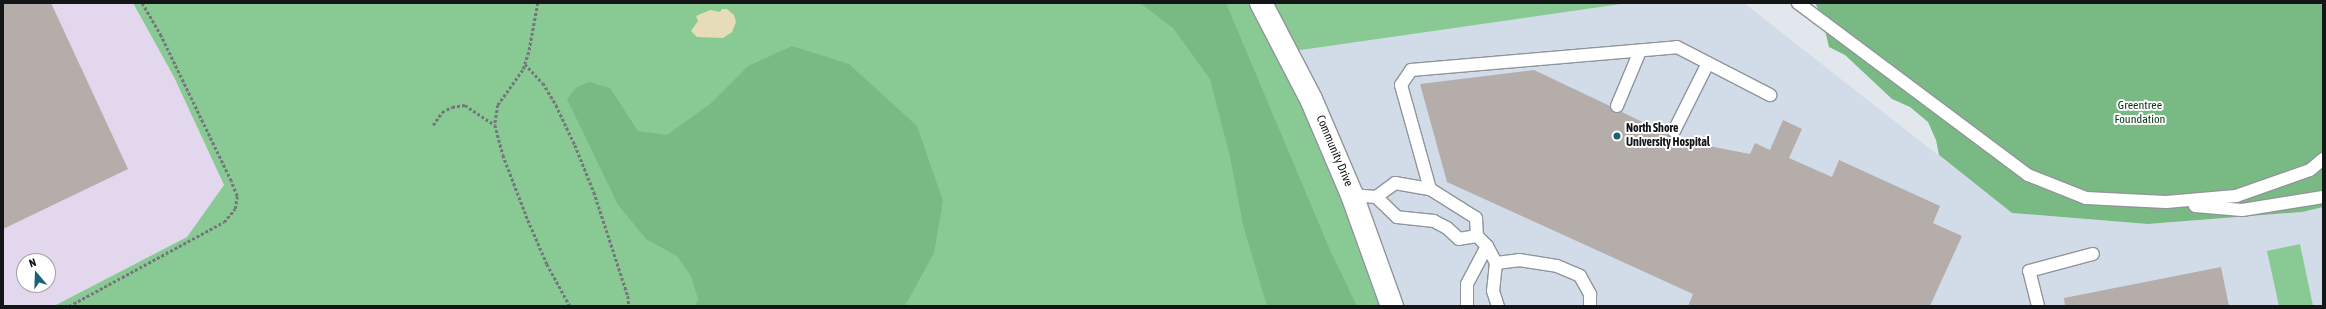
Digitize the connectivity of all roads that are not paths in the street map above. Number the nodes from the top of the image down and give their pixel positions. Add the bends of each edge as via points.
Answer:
1 (1261, 3) edge
2 (1798, 3) edge
3 (1640, 51) junction
4 (1708, 63) junction
5 (1770, 95) dead end
6 (1617, 106) dead end
7 (1674, 131) dead end
8 (2323, 159) edge
9 (1430, 189) junction
10 (1352, 195) junction
11 (1376, 197) junction
12 (2323, 198) edge
13 (2166, 202) junction
14 (1477, 236) junction
15 (1487, 246) junction
16 (2093, 254) dead end
17 (1496, 263) junction
18 (1392, 306) edge
19 (1467, 306) edge
20 (1498, 306) edge
21 (1590, 306) edge
22 (2038, 306) edge

1 - 10 main road, Community Drive via 1311,99
2 - 13 lane via 2028,175 2086,198
3 - 4 lane via 1677,47
3 - 6 lane
3 - 9 lane via 1411,70 1401,84
4 - 5 lane
4 - 7 lane
8 - 13 lane via 2310,170 2236,196
9 - 11 lane via 1395,183
9 - 14 lane via 1476,218
10 - 11 lane
10 - 18 main road, Community Drive
11 - 14 lane via 1398,217 1434,221 1459,239
12 - 13 lane via 2242,210
14 - 15 lane
15 - 17 lane
15 - 19 lane via 1467,284
16 - 22 lane via 2029,271
17 - 20 lane via 1493,291
17 - 21 lane via 1519,260 1557,266 1580,276 1590,294

